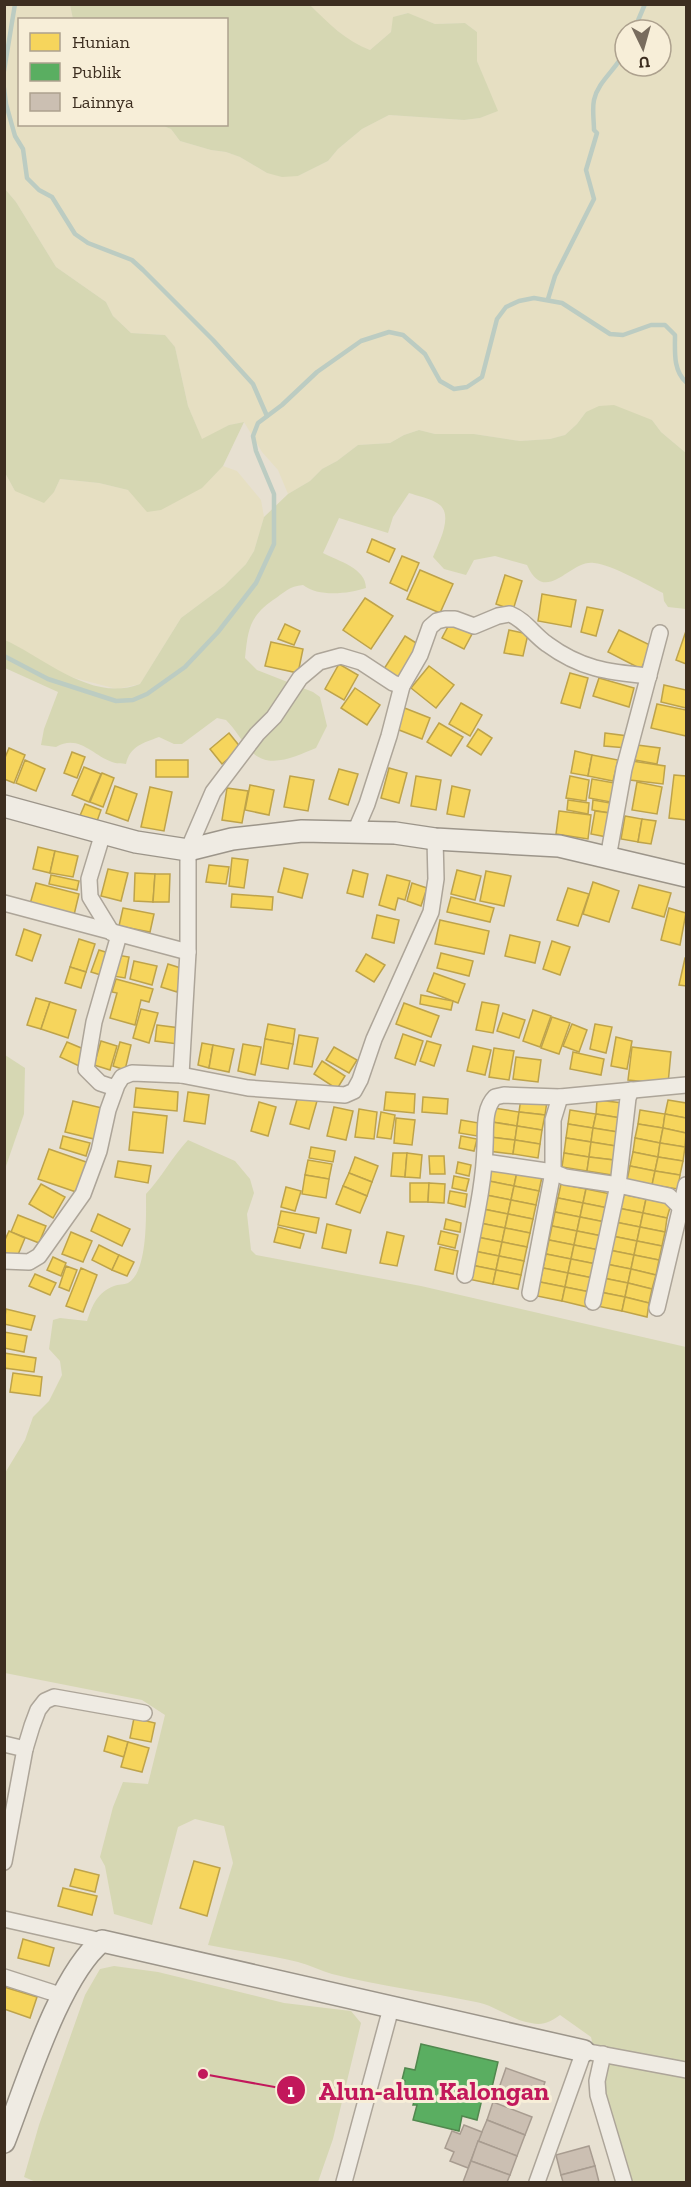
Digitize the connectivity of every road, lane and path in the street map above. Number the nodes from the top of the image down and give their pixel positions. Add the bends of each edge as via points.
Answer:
1 (660, 633) dead end
2 (649, 676) junction
3 (402, 686) junction
4 (4, 806) edge
5 (355, 832) junction
6 (103, 833) junction
7 (435, 839) junction
8 (188, 850) junction
9 (608, 858) junction
10 (687, 876) edge
11 (4, 903) edge
12 (116, 934) junction
13 (188, 952) junction
14 (181, 1075) junction
15 (687, 1085) edge
16 (115, 1088) junction
17 (631, 1090) junction
18 (560, 1097) junction
19 (485, 1162) junction
20 (553, 1172) junction
21 (618, 1185) junction
22 (687, 1185) edge
23 (684, 1210) edge
24 (5, 1263) edge
25 (465, 1275) dead end
26 (530, 1293) dead end
27 (593, 1302) dead end
28 (657, 1308) dead end
29 (144, 1713) dead end
30 (4, 1744) edge
31 (25, 1749) junction
32 (4, 1862) edge
33 (4, 1919) edge
34 (102, 1941) junction
35 (4, 1977) edge
36 (63, 1996) junction
37 (391, 2008) junction
38 (593, 2053) junction
39 (687, 2070) edge
40 (4, 2142) edge
41 (344, 2182) edge
42 (537, 2182) edge
43 (624, 2182) edge

1 - 2 street
2 - 3 street via 584,666 546,644 515,616 504,614 474,626 455,619 432,624
2 - 9 street via 624,769
3 - 5 street
3 - 8 street via 361,662 341,656 319,662 300,678 213,792
4 - 6 main road
5 - 7 main road
5 - 8 main road via 302,831 232,839
6 - 8 main road
6 - 12 street via 89,879 90,897
7 - 9 main road via 559,846
7 - 14 street via 436,879 431,912 354,1091 345,1095 248,1088
8 - 13 street
9 - 10 main road
11 - 12 street
12 - 13 street
12 - 16 street via 86,1069 100,1083
13 - 14 street
14 - 16 street via 132,1073 122,1077
15 - 17 street
16 - 24 street via 83,1194 39,1256 29,1263
17 - 18 street
17 - 21 street
18 - 19 street via 495,1097 486,1123
18 - 20 street via 553,1120
19 - 20 street
19 - 25 street
20 - 21 street
20 - 26 street
21 - 23 street via 669,1196
21 - 27 street
22 - 23 street
23 - 28 street
29 - 31 street via 54,1697 38,1710
30 - 31 street
31 - 32 street
33 - 34 street
34 - 36 main road via 81,1965
34 - 37 main road
35 - 36 street
36 - 40 main road
37 - 38 main road
37 - 41 street
38 - 39 street
38 - 42 street
38 - 43 street via 598,2095

